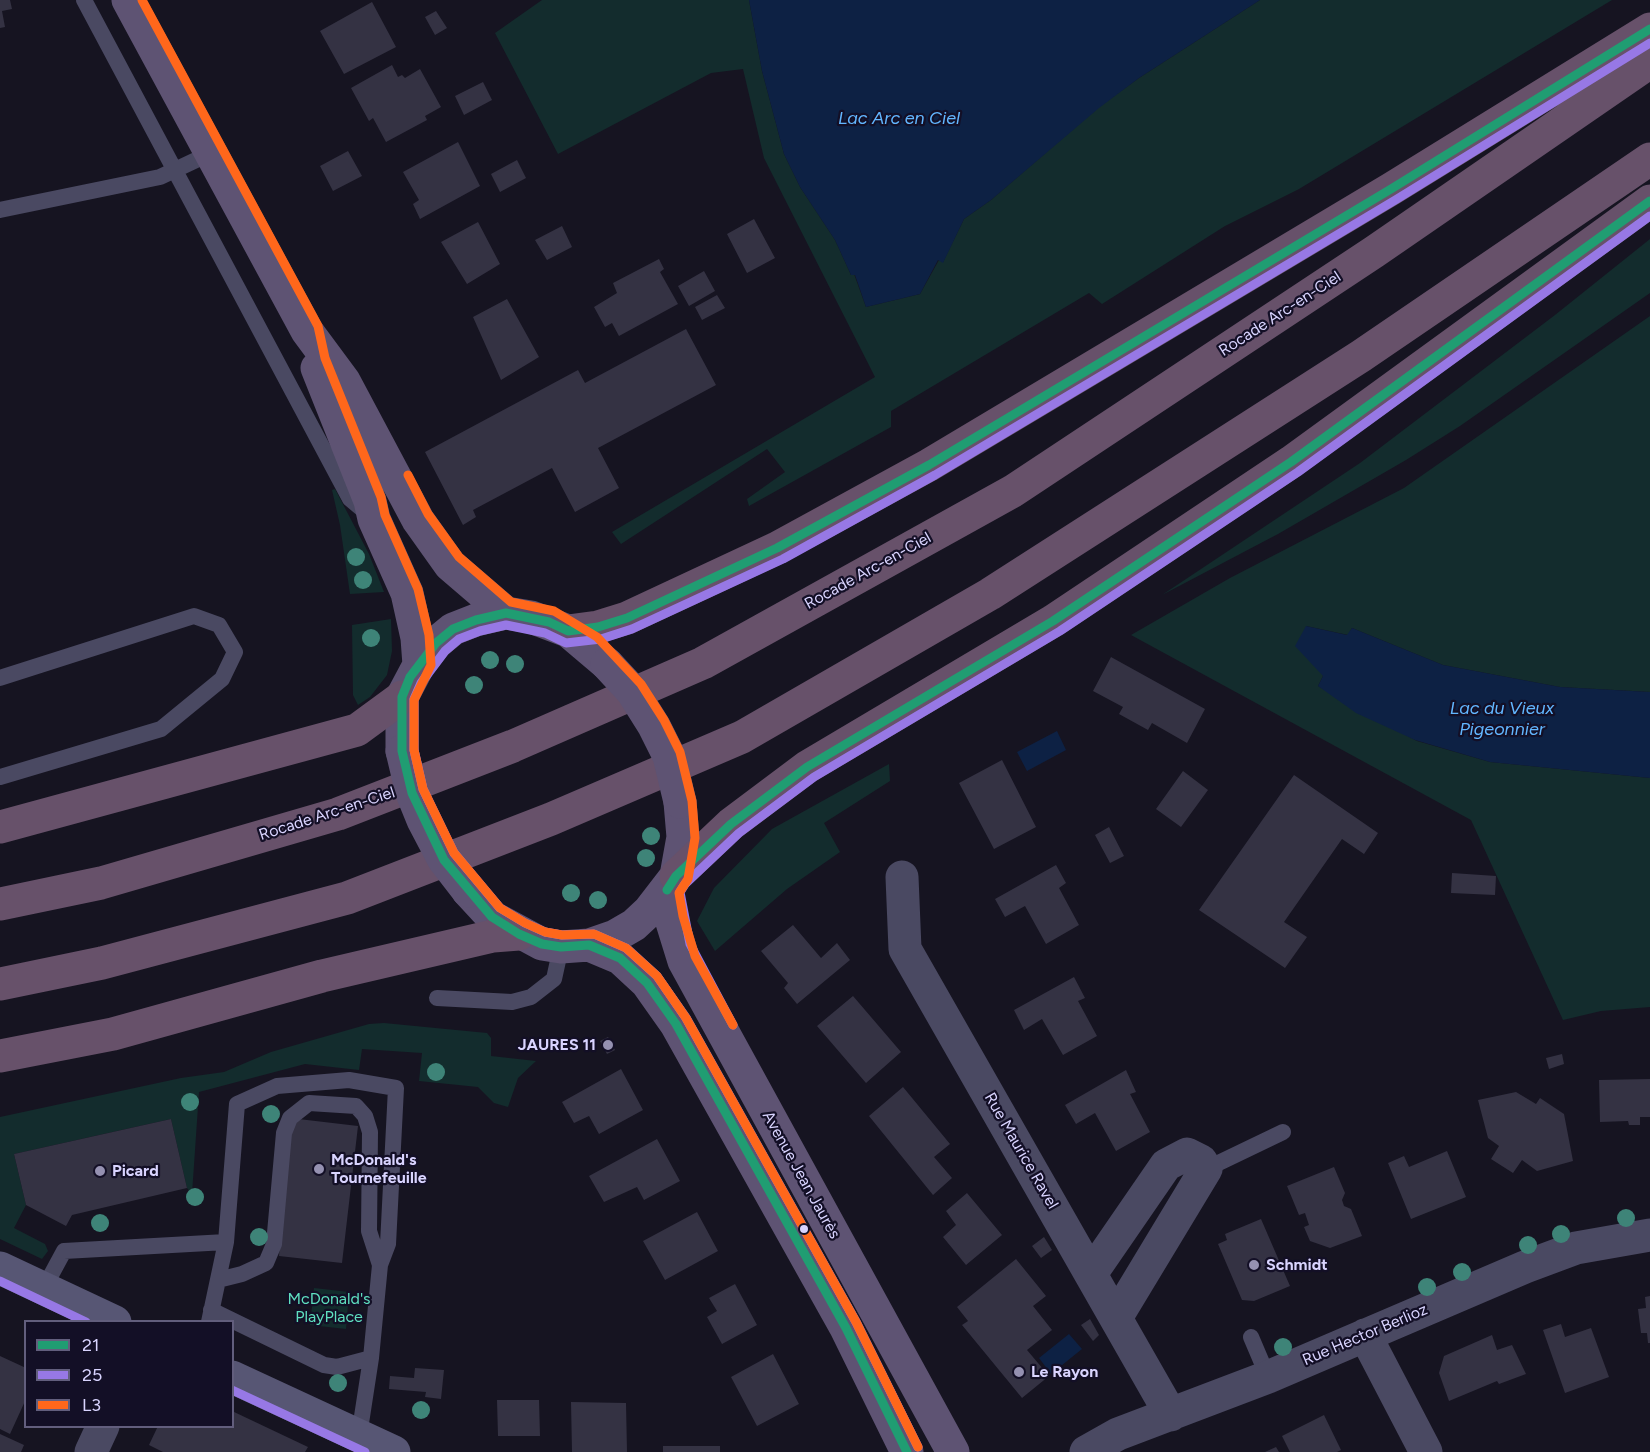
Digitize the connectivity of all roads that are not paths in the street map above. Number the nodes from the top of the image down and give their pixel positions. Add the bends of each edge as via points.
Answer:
1 (84, 0) edge
2 (128, 0) edge
3 (1650, 29) edge
4 (1650, 62) edge
5 (211, 153) junction
6 (1650, 159) edge
7 (174, 171) junction
8 (1650, 201) edge
9 (0, 210) edge
10 (307, 331) junction
11 (374, 519) junction
12 (506, 613) junction
13 (568, 631) junction
14 (419, 665) junction
15 (0, 678) edge
16 (402, 697) junction
17 (0, 777) edge
18 (0, 827) edge
19 (902, 877) dead end
20 (672, 883) junction
21 (0, 904) edge
22 (519, 934) junction
23 (575, 946) junction
24 (0, 984) edge
25 (437, 998) dead end
26 (0, 1056) edge
27 (1283, 1132) dead end
28 (1206, 1170) junction
29 (1650, 1235) edge
30 (226, 1242) junction
31 (380, 1265) junction
32 (0, 1268) edge
33 (1091, 1274) junction
34 (218, 1280) junction
35 (44, 1288) junction
36 (210, 1316) edge
37 (1116, 1318) junction
38 (111, 1320) edge
39 (234, 1326) edge
40 (1365, 1335) junction
41 (1251, 1337) dead end
42 (371, 1358) junction
43 (1268, 1377) junction
44 (234, 1378) edge
45 (1172, 1415) junction
46 (102, 1428) edge
47 (359, 1436) junction
48 (92, 1452) edge
49 (394, 1452) edge
50 (907, 1452) edge
51 (953, 1452) edge
52 (1086, 1452) edge
53 (1426, 1452) edge

1 - 7 lane
2 - 5 main road
3 - 13 highway via 929,465 777,548 627,618
4 - 21 highway, Rocade Arc-en-Ciel via 1374,252 1013,491 703,663 513,746 338,814 101,883
5 - 7 lane
5 - 10 main road
6 - 24 highway via 1361,356 990,594 742,737 551,819 347,898 102,963
7 - 9 lane
7 - 11 lane via 350,499
8 - 20 highway via 1281,469 1053,621 807,767 731,824
10 - 11 main road via 314,362
10 - 12 main road via 344,381 418,520 450,565
11 - 14 main road via 407,593
12 - 13 main road via 549,622
12 - 14 main road via 453,629
13 - 20 main road, bridge via 632,691 669,756 680,802 683,837
14 - 16 main road
15 - 17 lane via 194,616 219,625 235,652 222,679 161,729
16 - 18 highway via 357,730
16 - 22 main road, bridge via 402,751 423,820 444,860 468,891 492,917
19 - 33 street, Rue Maurice Ravel via 905,949
20 - 23 main road via 634,925 615,936
20 - 51 main road, Avenue Jean Jaurès via 671,919 684,961
22 - 23 main road via 542,944
22 - 26 highway via 493,936 322,976 113,1034
23 - 25 lane via 554,979 531,997 512,1002
23 - 50 main road via 620,958 647,983 676,1024 846,1328
27 - 28 lane
28 - 33 street via 1201,1161 1187,1154 1166,1165
28 - 37 street
29 - 40 street, Rue Hector Berlioz via 1576,1248
30 - 31 lane via 237,1104 277,1086 348,1080 396,1088 388,1244
30 - 34 lane
30 - 35 lane via 64,1251
31 - 34 lane via 369,1231 370,1132 365,1116 356,1106 309,1103 290,1118 284,1133 274,1244 266,1263
31 - 42 lane
32 - 35 street
33 - 37 street, Rue Maurice Ravel
34 - 36 lane
35 - 38 street
37 - 45 street, Rue Maurice Ravel
39 - 42 lane via 324,1365 337,1367
40 - 43 street, Rue Hector Berlioz
40 - 53 street
41 - 43 lane
42 - 47 lane
43 - 45 street, Rue Hector Berlioz
44 - 47 street
45 - 52 street, Rue Hector Berlioz via 1118,1434
46 - 48 street
47 - 49 street

